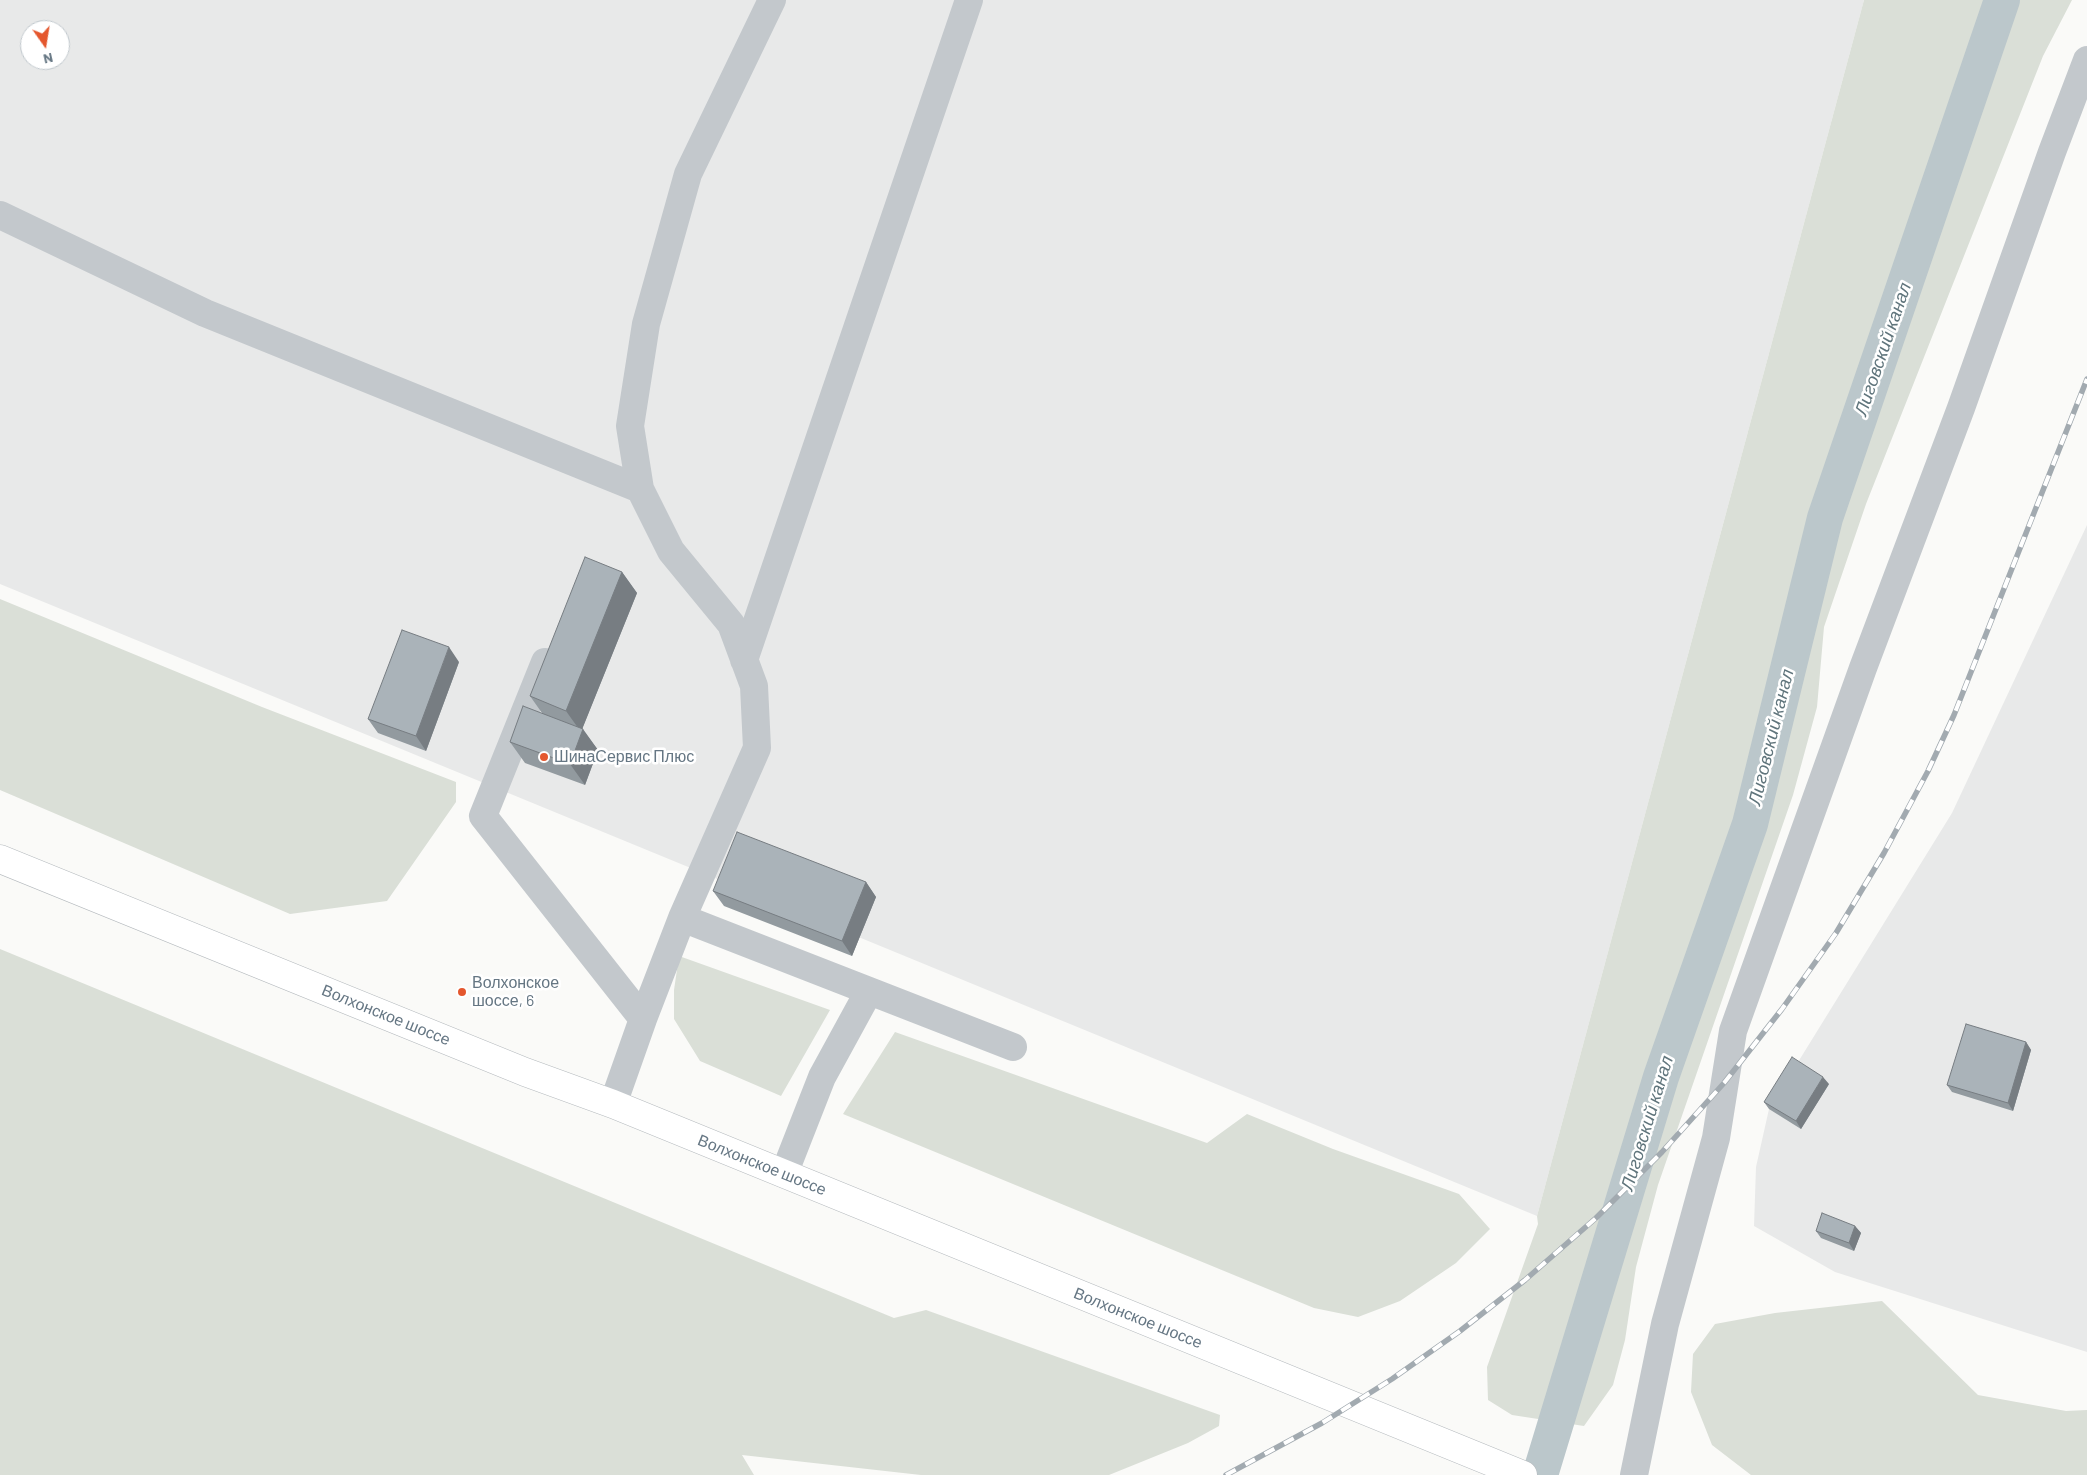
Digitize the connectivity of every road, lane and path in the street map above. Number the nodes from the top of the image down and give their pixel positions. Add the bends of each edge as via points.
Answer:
1 (772, 0) edge
2 (969, 0) edge
3 (2087, 60) edge
4 (0, 215) edge
5 (640, 489) junction
6 (554, 640) edge
7 (744, 660) junction
8 (0, 859) edge
9 (682, 918) junction
10 (869, 991) junction
11 (642, 1019) junction
12 (1013, 1047) dead end
13 (613, 1104) junction
14 (784, 1174) junction
15 (1523, 1475) edge
16 (1634, 1475) edge

1 - 5 lane via 688,174 646,324 630,426
2 - 7 lane
3 - 16 lane via 1733,1032 1716,1138 1665,1324
4 - 5 lane via 205,313
5 - 7 lane via 671,551 730,624
6 - 11 lane via 483,816
7 - 9 lane via 754,686 757,748
8 - 13 main road, Волхонское шоссе via 525,1072
9 - 10 lane
9 - 11 lane
10 - 12 lane
10 - 14 lane via 822,1077
11 - 13 lane
13 - 14 main road, Волхонское шоссе
14 - 15 main road, Волхонское шоссе

